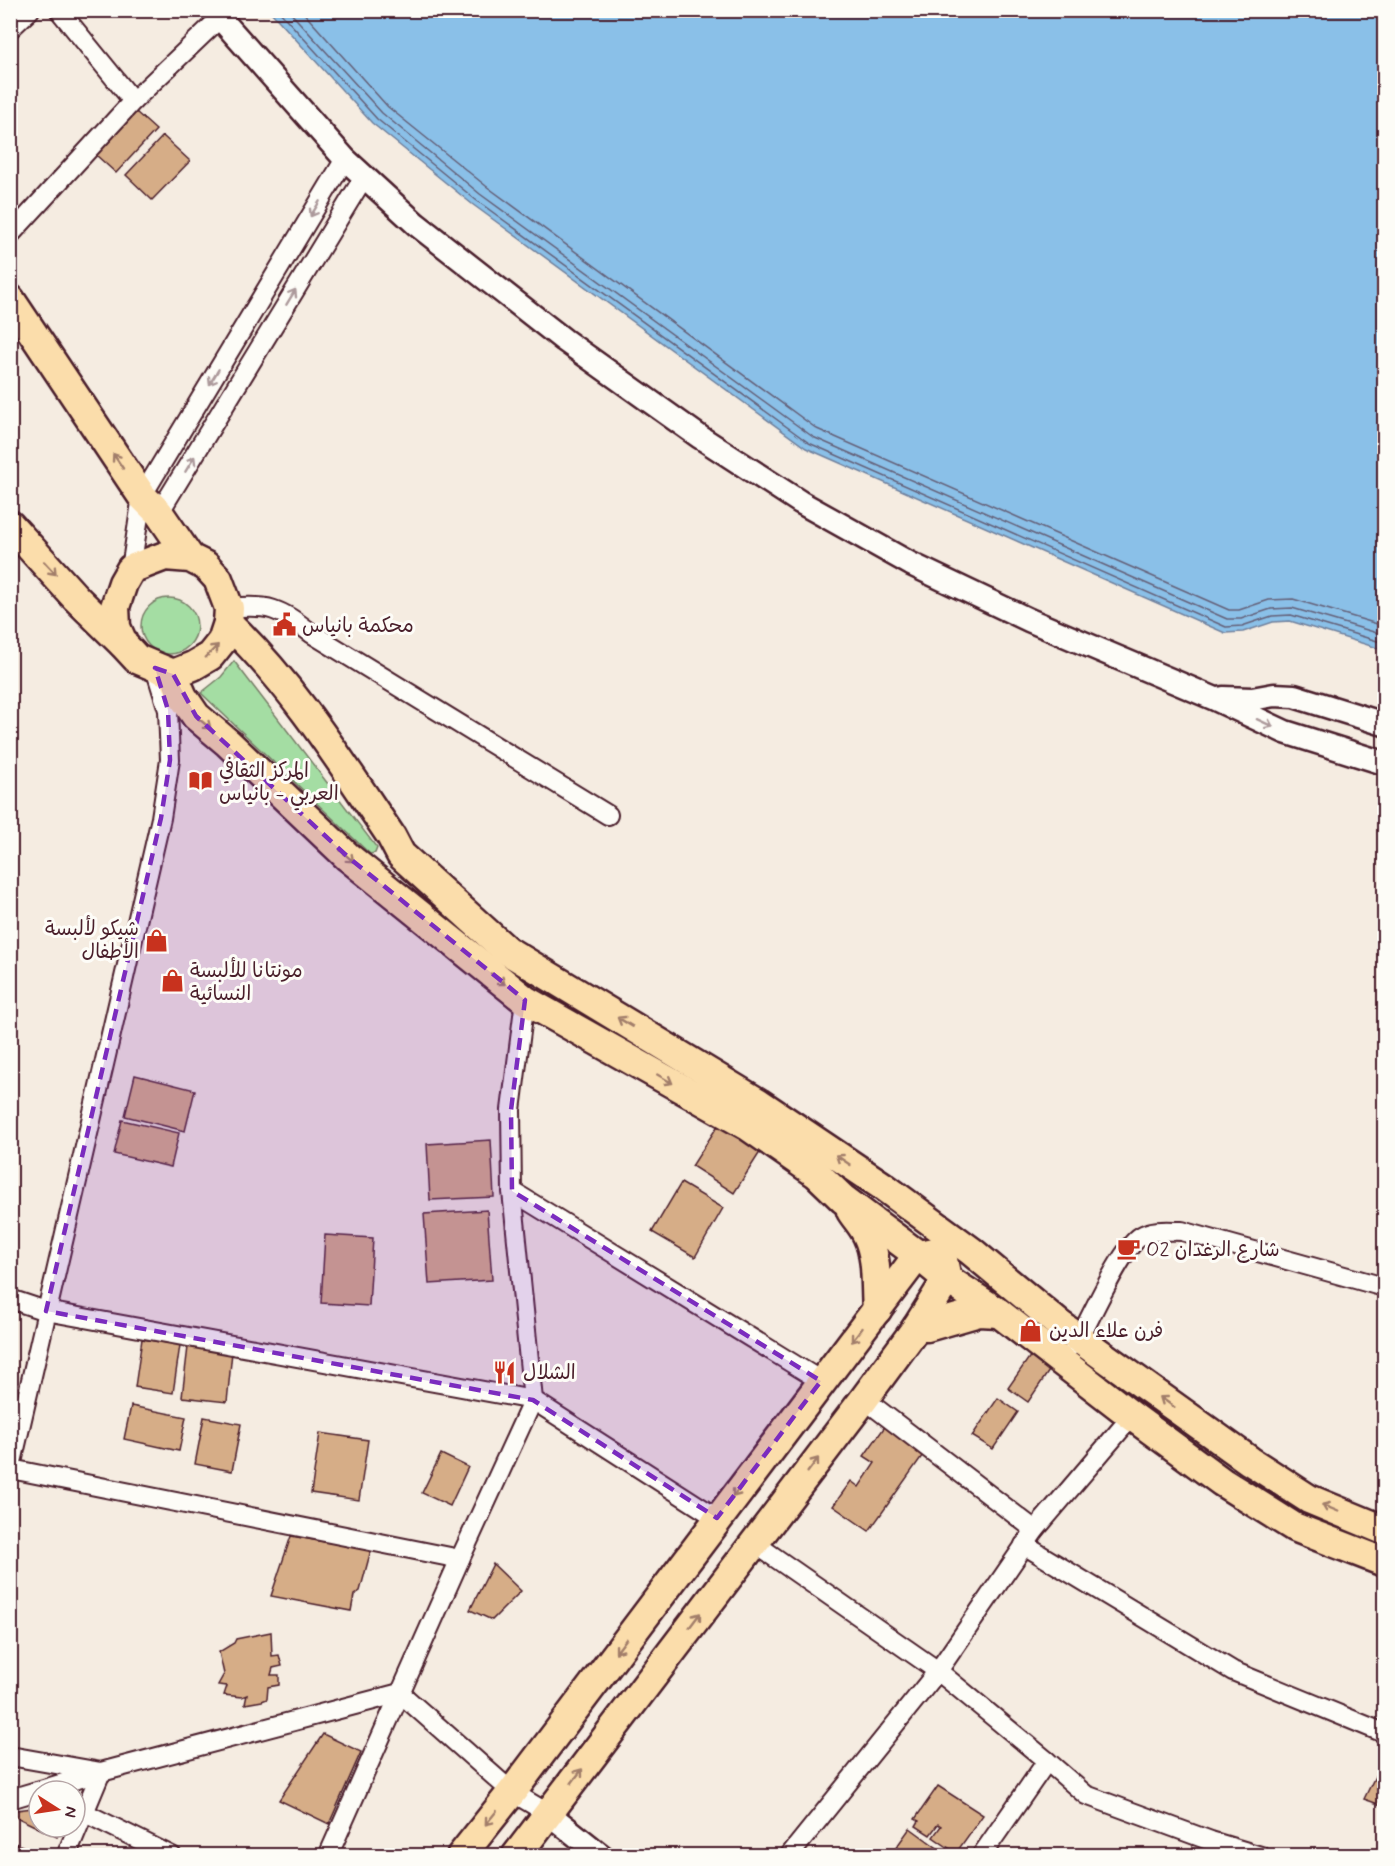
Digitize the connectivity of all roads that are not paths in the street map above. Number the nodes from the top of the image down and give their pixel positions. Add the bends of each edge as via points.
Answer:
1 (30, 10) edge
2 (59, 10) edge
3 (217, 14) edge
4 (10, 29) edge
5 (133, 101) junction
6 (345, 159) junction
7 (364, 177) junction
8 (10, 235) edge
9 (10, 299) edge
10 (151, 505) junction
11 (10, 525) edge
12 (190, 558) junction
13 (131, 569) junction
14 (229, 615) junction
15 (124, 645) junction
16 (164, 671) junction
17 (1213, 698) junction
18 (1384, 724) edge
19 (1384, 763) edge
20 (608, 815) dead end
21 (401, 855) junction
22 (381, 883) junction
23 (525, 1000) junction
24 (884, 1187) junction
25 (512, 1191) junction
26 (843, 1199) junction
27 (935, 1262) junction
28 (1384, 1287) edge
29 (10, 1299) edge
30 (877, 1310) junction
31 (46, 1311) junction
32 (999, 1313) junction
33 (917, 1327) junction
34 (1067, 1341) junction
35 (821, 1381) junction
36 (864, 1399) junction
37 (533, 1400) junction
38 (1132, 1416) junction
39 (11, 1470) edge
40 (717, 1518) junction
41 (1035, 1530) junction
42 (1384, 1530) edge
43 (754, 1543) junction
44 (1023, 1545) junction
45 (460, 1559) junction
46 (1384, 1562) edge
47 (938, 1671) junction
48 (400, 1693) junction
49 (1384, 1732) edge
50 (10, 1756) edge
51 (1047, 1761) junction
52 (101, 1772) junction
53 (512, 1792) junction
54 (10, 1799) edge
55 (87, 1808) edge
56 (87, 1814) edge
57 (549, 1814) junction
58 (74, 1839) edge
59 (66, 1856) edge
60 (172, 1856) edge
61 (328, 1856) edge
62 (461, 1856) edge
63 (516, 1856) edge
64 (602, 1856) edge
65 (789, 1856) edge
66 (981, 1856) edge
67 (1261, 1856) edge

1 - 4 street
2 - 5 street
3 - 5 street
3 - 6 street
5 - 8 street
6 - 7 street
6 -> 10 street
10 -> 7 street
7 - 17 street via 416,224 564,340 700,437 800,502 911,564 1029,620
10 -> 9 main road
10 - 12 main road
10 - 13 street
11 -> 15 main road
12 - 13 main road via 165,556
12 - 14 main road via 206,566 218,579
13 - 15 main road via 115,607 116,627
16 -> 14 main road via 193,666 210,656 222,641
14 - 20 street via 255,606 290,617
14 - 21 main road via 317,726
15 - 16 main road via 137,659
16 -> 22 main road via 196,716
16 - 31 street via 171,760 161,818
17 - 18 street via 1294,696
17 -> 19 street via 1285,732
21 - 22 main road
24 -> 21 main road via 759,1103 506,950
22 -> 23 main road
23 - 25 street via 511,1110
23 -> 26 main road via 748,1126 817,1174
24 - 27 main road via 898,1211 922,1230
24 - 34 main road via 971,1251
25 - 35 street
25 - 37 street
26 - 27 main road
26 - 30 main road via 872,1249
27 - 30 main road
27 - 32 main road
27 - 33 main road
27 - 34 main road via 953,1257
28 - 34 street via 1182,1231 1159,1231 1141,1235 1126,1250
29 - 31 street
30 -> 35 main road
31 - 37 street
31 - 39 street
32 - 33 main road via 978,1312
32 - 34 main road
33 - 36 main road
34 - 38 main road
42 -> 34 main road via 1309,1499
35 -> 40 main road
36 - 41 street
43 -> 36 main road
37 - 40 street
37 - 45 street
38 - 41 street
38 - 46 main road via 1222,1482 1294,1527
39 - 45 street
40 -> 53 main road
41 - 44 street
43 - 47 street
57 -> 43 main road
44 - 47 street
44 - 49 street via 1233,1671
45 - 48 street
47 - 51 street
47 - 65 street
48 - 52 street
48 - 53 street
48 - 61 street
50 - 52 street
51 - 66 street
51 - 67 street via 1086,1795
52 - 54 street
52 - 55 street
53 - 57 street
53 -> 62 main road
56 - 60 street
57 - 63 main road
57 - 64 street
58 - 59 street

